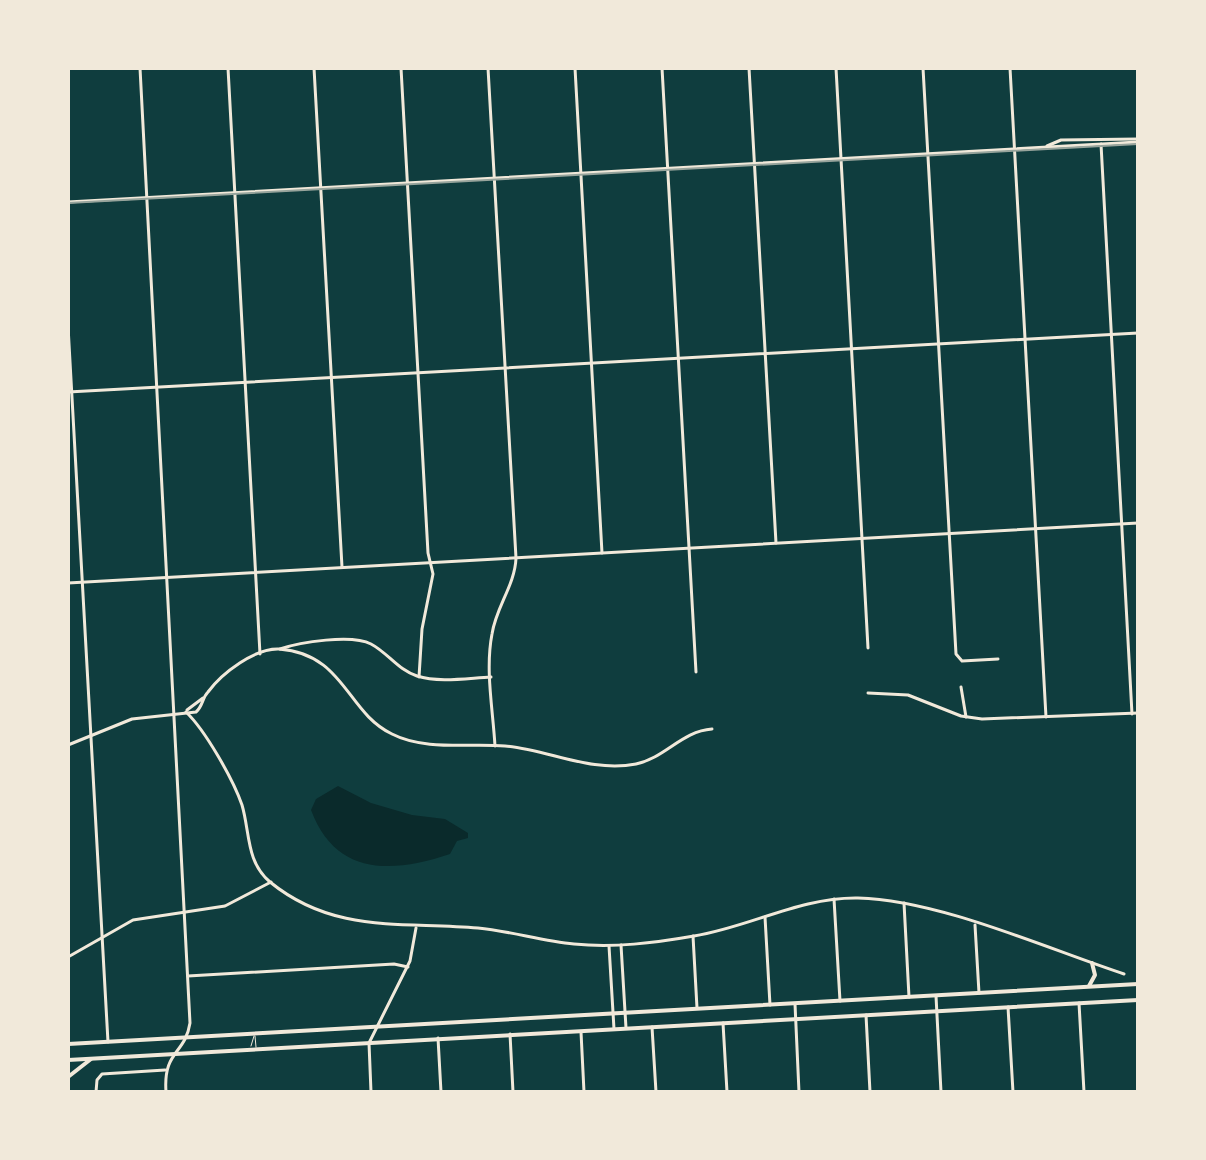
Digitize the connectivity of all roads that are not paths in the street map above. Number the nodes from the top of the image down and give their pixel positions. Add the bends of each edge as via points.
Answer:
1 (140, 68) edge
2 (228, 68) edge
3 (314, 68) edge
4 (401, 68) edge
5 (488, 68) edge
6 (575, 68) edge
7 (662, 68) edge
8 (749, 68) edge
9 (836, 68) edge
10 (923, 68) edge
11 (1010, 68) edge
12 (1137, 140) edge
13 (1101, 144) junction
14 (1043, 147) junction
15 (1015, 149) junction
16 (928, 154) junction
17 (841, 159) junction
18 (755, 163) junction
19 (668, 168) junction
20 (581, 173) junction
21 (494, 178) junction
22 (408, 183) junction
23 (321, 188) junction
24 (235, 192) junction
25 (147, 197) junction
26 (68, 202) edge
27 (68, 326) edge
28 (1138, 333) edge
29 (1112, 334) junction
30 (1025, 339) junction
31 (938, 344) junction
32 (852, 349) junction
33 (765, 354) junction
34 (679, 358) junction
35 (592, 363) junction
36 (505, 368) junction
37 (418, 373) junction
38 (332, 378) junction
39 (245, 383) junction
40 (158, 387) junction
41 (70, 392) edge
42 (1138, 523) edge
43 (1122, 524) junction
44 (1036, 529) junction
45 (949, 534) junction
46 (862, 539) junction
47 (776, 543) junction
48 (689, 548) junction
49 (602, 553) junction
50 (516, 558) junction
51 (430, 562) junction
52 (342, 567) junction
53 (256, 572) junction
54 (167, 577) junction
55 (82, 582) junction
56 (68, 583) edge
57 (868, 648) dead end
58 (279, 649) junction
59 (260, 654) junction
60 (998, 659) dead end
61 (696, 672) dead end
62 (419, 677) junction
63 (491, 677) junction
64 (961, 687) dead end
65 (868, 693) dead end
66 (203, 698) junction
67 (186, 712) junction
68 (172, 713) junction
69 (1138, 713) edge
70 (1132, 714) junction
71 (966, 717) junction
72 (1046, 717) junction
73 (712, 729) dead end
74 (91, 734) junction
75 (68, 745) edge
76 (495, 746) junction
77 (271, 882) junction
78 (834, 899) junction
79 (904, 903) junction
80 (183, 911) junction
81 (765, 917) junction
82 (975, 924) junction
83 (416, 928) junction
84 (693, 936) junction
85 (102, 938) junction
86 (621, 945) junction
87 (609, 946) junction
88 (68, 957) edge
89 (1092, 963) junction
90 (408, 967) junction
91 (1124, 974) dead end
92 (187, 976) junction
93 (1138, 984) edge
94 (1088, 987) junction
95 (979, 993) junction
96 (936, 995) junction
97 (909, 997) junction
98 (1138, 1000) edge
99 (840, 1001) junction
100 (795, 1003) junction
101 (1079, 1003) junction
102 (770, 1005) junction
103 (1008, 1007) junction
104 (697, 1009) junction
105 (937, 1011) junction
106 (613, 1013) junction
107 (625, 1013) junction
108 (866, 1015) junction
109 (795, 1019) junction
110 (723, 1023) junction
111 (380, 1026) junction
112 (652, 1027) junction
113 (626, 1028) junction
114 (614, 1029) junction
115 (581, 1031) junction
116 (255, 1033) junction
117 (510, 1034) junction
118 (186, 1037) junction
119 (438, 1038) junction
120 (108, 1042) junction
121 (369, 1043) junction
122 (68, 1044) edge
123 (253, 1049) junction
124 (174, 1054) junction
125 (91, 1058) junction
126 (68, 1060) edge
127 (165, 1070) junction
128 (68, 1077) edge
129 (96, 1092) edge
130 (166, 1092) edge
131 (371, 1092) edge
132 (441, 1092) edge
133 (513, 1092) edge
134 (584, 1092) edge
135 (656, 1092) edge
136 (727, 1092) edge
137 (799, 1092) edge
138 (870, 1092) edge
139 (941, 1092) edge
140 (1013, 1092) edge
141 (1084, 1092) edge

1 - 25 street
2 - 24 street
3 - 23 street
4 - 22 street
5 - 21 street
6 - 20 street
7 - 19 street
8 - 18 street
9 - 17 street
10 - 16 street
11 - 15 street
12 - 13 street
12 - 14 street via 1061,140
13 - 14 street
13 - 29 street
14 - 15 street
15 - 16 street
15 - 30 street
16 - 17 street
16 - 31 street
17 - 18 street
17 - 32 street
18 - 19 street
18 - 33 street
19 - 20 street
19 - 34 street
20 - 21 street
20 - 35 street
21 - 22 street
21 - 36 street
22 - 23 street
22 - 37 street
23 - 24 street
23 - 38 street
24 - 25 street
24 - 39 street
25 - 26 street
25 - 40 street
27 - 41 street
28 - 29 street
29 - 30 street
29 - 43 street
30 - 31 street
30 - 44 street
31 - 32 street
31 - 45 street
32 - 33 street
32 - 46 street
33 - 34 street
33 - 47 street
34 - 35 street
34 - 48 street
35 - 36 street
35 - 49 street
36 - 37 street
36 - 50 street
37 - 38 street
37 - 51 street
38 - 39 street
38 - 52 street
39 - 40 street
39 - 53 street
40 - 41 street
40 - 54 street
41 - 55 street
42 - 43 street
43 - 44 street
43 - 70 street
44 - 45 street
44 - 72 street
45 - 46 street
45 - 60 street via 958,659
46 - 47 street
46 - 57 street
47 - 48 street
48 - 49 street
48 - 61 street
49 - 50 street
50 - 51 street
50 - 63 street via 492,633
51 - 52 street
51 - 62 street via 433,574
52 - 53 street
53 - 54 street
53 - 59 street
54 - 55 street
54 - 68 street
55 - 56 street
55 - 74 street
58 - 59 street
58 - 62 street via 362,641
58 - 76 street via 330,670 369,717 395,736 419,743
59 - 66 street via 224,675
62 - 63 street
63 - 76 street
64 - 71 street
65 - 71 street via 917,697
66 - 67 street
66 - 67 street via 198,711
67 - 68 street
67 - 77 street via 233,784 252,855
68 - 74 street via 132,719
68 - 80 street
69 - 70 street
70 - 72 street
71 - 72 street
73 - 76 street via 694,732 646,761 615,767
74 - 75 street
74 - 85 street
77 - 80 street via 234,903
77 - 83 street via 341,916
78 - 79 street
78 - 81 street
78 - 99 street
79 - 82 street
79 - 97 street
80 - 85 street via 139,918
80 - 92 street
81 - 84 street
81 - 102 street
82 - 89 street
82 - 95 street
83 - 87 street via 474,928
83 - 90 street
84 - 86 street
84 - 104 street
85 - 88 street
85 - 120 street
86 - 87 street
86 - 107 street
87 - 106 street
89 - 91 street
89 - 94 main road via 1095,975
90 - 92 street
90 - 111 street
92 - 118 street
93 - 94 main road
94 - 95 main road
95 - 96 main road
96 - 97 main road
96 - 105 street
97 - 99 main road
98 - 101 main road
99 - 100 main road
100 - 102 main road
100 - 109 street
101 - 103 main road
101 - 141 street
102 - 104 main road
103 - 105 main road
103 - 140 street
104 - 107 main road
105 - 108 main road
105 - 139 street
106 - 107 main road
106 - 111 main road
106 - 114 street
107 - 113 street
108 - 109 main road
108 - 138 street
109 - 110 main road
109 - 137 street
110 - 112 main road
110 - 136 street
111 - 116 main road
111 - 121 street
112 - 113 main road
112 - 135 street
113 - 114 main road
114 - 115 main road
115 - 117 main road
115 - 134 street
116 - 118 main road
116 - 123 lane
116 - 123 lane
117 - 119 main road
117 - 133 street
118 - 120 main road
118 - 124 street
119 - 121 main road
119 - 132 street
120 - 122 main road
121 - 123 main road
121 - 131 street
123 - 124 main road
124 - 125 main road
124 - 127 street
125 - 126 main road
125 - 128 main road
127 - 129 street via 102,1074
127 - 130 street

